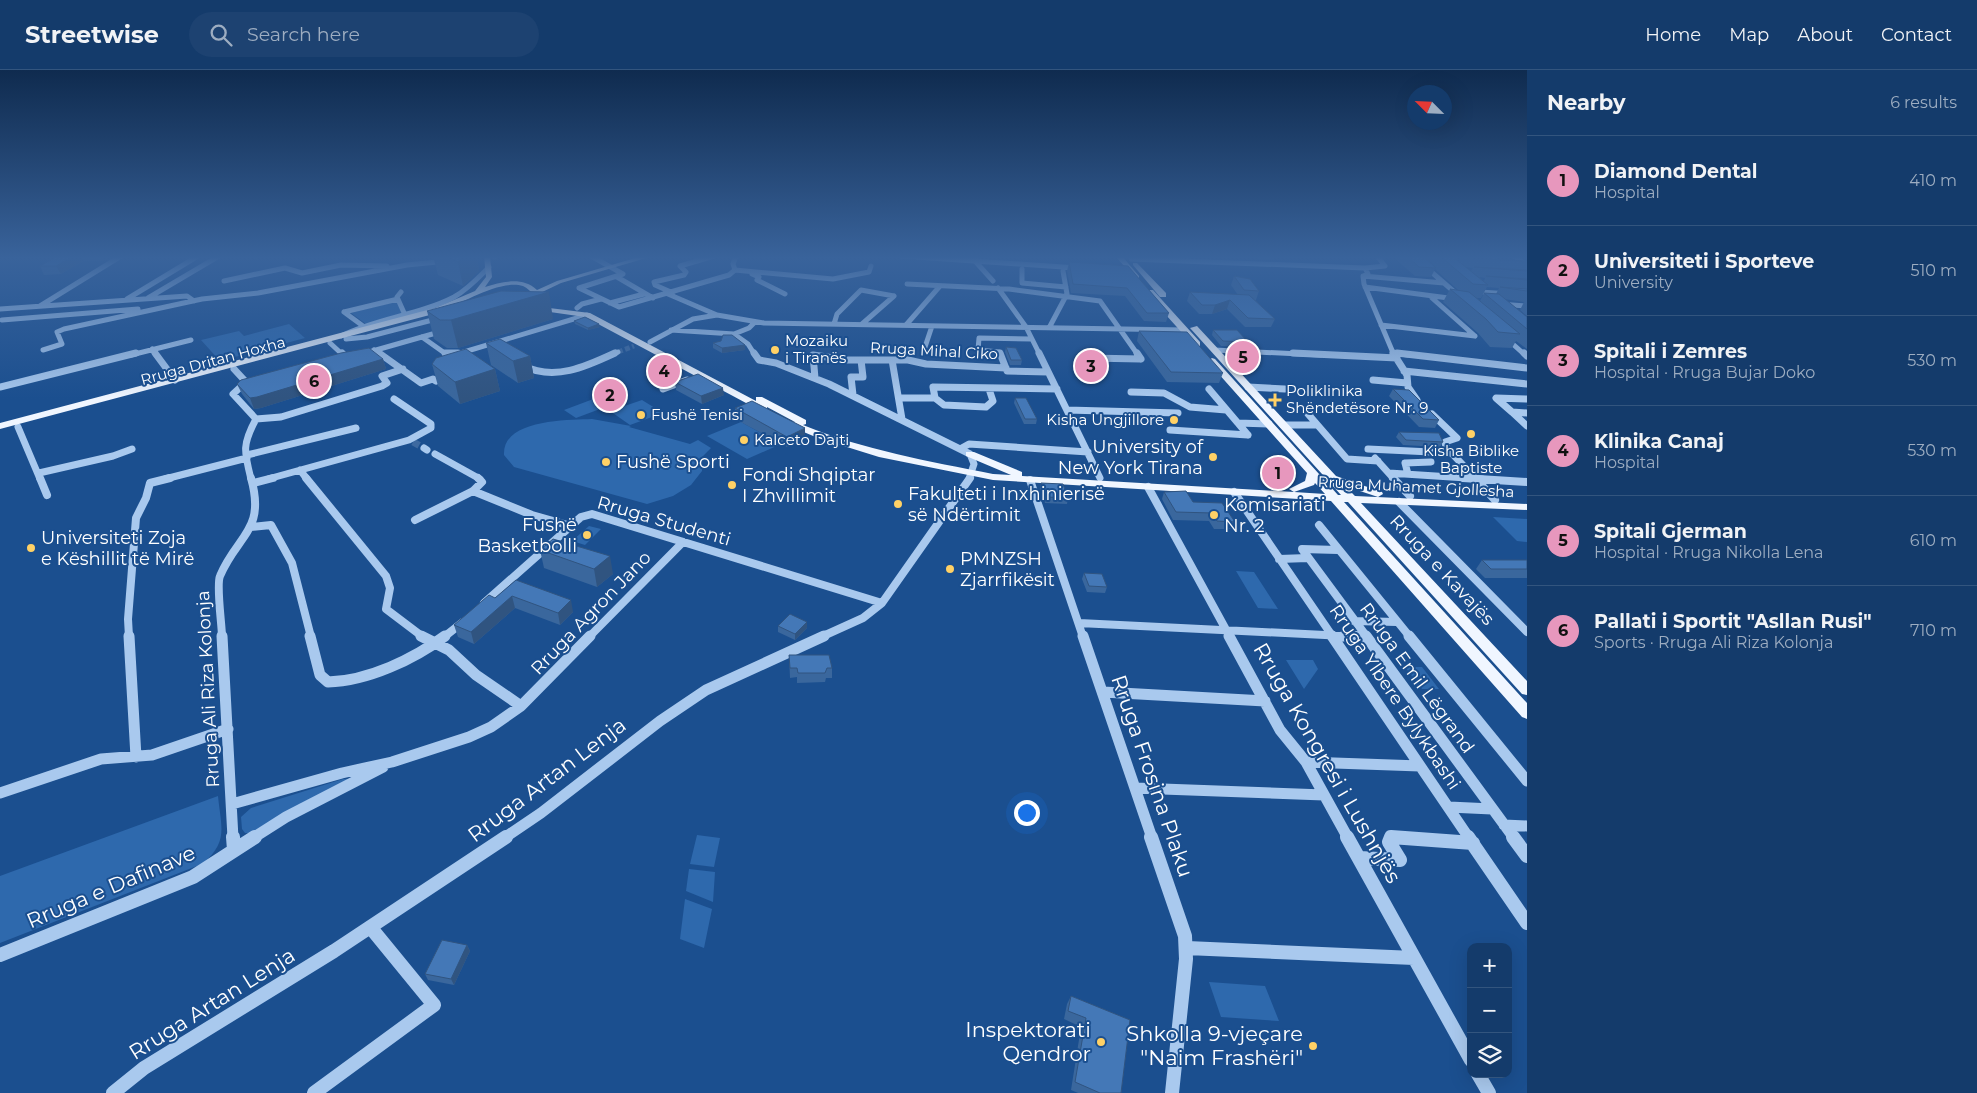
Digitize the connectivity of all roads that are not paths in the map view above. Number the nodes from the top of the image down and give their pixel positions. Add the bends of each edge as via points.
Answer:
1 (43, 304) edge
2 (71, 304) edge
3 (182, 304) edge
4 (378, 304) edge
5 (400, 304) edge
6 (441, 304) edge
7 (455, 304) edge
8 (530, 304) edge
9 (555, 304) edge
10 (588, 304) edge
11 (612, 304) edge
12 (633, 304) edge
13 (693, 304) edge
14 (847, 304) edge
15 (885, 304) edge
16 (925, 304) edge
17 (1009, 304) edge
18 (1062, 304) edge
19 (1102, 304) edge
20 (1165, 304) edge
21 (1167, 304) edge
22 (1372, 304) edge
23 (1439, 304) edge
24 (1495, 304) edge
25 (1502, 304) edge
26 (39, 306) junction
27 (1527, 306) edge
28 (12, 308) junction
29 (577, 308) junction
30 (0, 309) edge
31 (464, 309) edge
32 (153, 310) junction
33 (1507, 314) edge
34 (405, 315) junction
35 (587, 315) junction
36 (717, 315) junction
37 (449, 316) edge
38 (2, 320) joint
39 (755, 322) junction
40 (834, 324) junction
41 (862, 324) junction
42 (906, 325) junction
43 (1381, 325) junction
44 (364, 326) junction
45 (932, 326) junction
46 (1026, 327) junction
47 (1049, 328) junction
48 (1120, 329) junction
49 (447, 330) edge
50 (671, 330) junction
51 (1185, 330) junction
52 (734, 334) junction
53 (1504, 335) edge
54 (422, 336) junction
55 (1475, 336) joint
56 (344, 338) junction
57 (1032, 339) junction
58 (192, 340) dead end
59 (330, 344) junction
60 (642, 344) junction
61 (152, 349) junction
62 (43, 350) dead end
63 (374, 350) junction
64 (1214, 350) junction
65 (618, 352) tunnel mouth
66 (1526, 354) edge
67 (1395, 355) junction
68 (922, 358) junction
69 (1089, 358) dead end
70 (515, 360) edge
71 (861, 360) junction
72 (892, 360) junction
73 (1006, 368) junction
74 (1527, 368) edge
75 (234, 369) junction
76 (403, 369) junction
77 (1404, 371) junction
78 (1048, 372) junction
79 (701, 375) junction
80 (815, 378) junction
81 (175, 380) junction
82 (1373, 380) dead end
83 (436, 382) edge
84 (1407, 383) junction
85 (1527, 384) edge
86 (0, 387) edge
87 (988, 388) junction
88 (1285, 388) dead end
89 (663, 389) dead end
90 (1057, 389) junction
91 (1209, 389) dead end
92 (1247, 391) junction
93 (1131, 392) dead end
94 (853, 395) junction
95 (898, 398) junction
96 (935, 398) junction
97 (394, 399) dead end
98 (1527, 399) edge
99 (1420, 403) edge
100 (1426, 409) edge
101 (1067, 410) junction
102 (1226, 410) junction
103 (1512, 412) junction
104 (1178, 413) dead end
105 (1310, 413) dead end
106 (1527, 413) edge
107 (256, 419) junction
108 (902, 420) junction
109 (1238, 423) junction
110 (1269, 424) junction
111 (1283, 425) junction
112 (1317, 425) junction
113 (0, 426) edge
114 (1527, 426) edge
115 (18, 427) junction
116 (356, 428) dead end
117 (1170, 430) dead end
118 (0, 432) edge
119 (132, 449) dead end
120 (965, 451) junction
121 (1418, 451) junction
122 (1088, 452) junction
123 (1452, 453) junction
124 (435, 454) tunnel mouth
125 (247, 456) junction
126 (1378, 461) junction
127 (1430, 462) junction
128 (300, 470) junction
129 (972, 471) junction
130 (1312, 472) junction
131 (39, 473) junction
132 (1390, 473) junction
133 (1018, 474) junction
134 (1329, 474) junction
135 (1408, 474) junction
136 (1446, 476) junction
137 (1100, 478) junction
138 (1474, 478) junction
139 (1030, 480) junction
140 (1527, 482) edge
141 (254, 483) junction
142 (1148, 487) junction
143 (473, 490) junction
144 (1234, 492) junction
145 (1296, 492) junction
146 (47, 495) dead end
147 (1341, 495) junction
148 (1410, 496) junction
149 (1381, 498) junction
150 (1495, 500) junction
151 (1399, 502) junction
152 (1527, 502) edge
153 (1527, 507) edge
154 (1353, 517) junction
155 (1368, 517) junction
156 (415, 520) dead end
157 (250, 526) junction
158 (571, 526) junction
159 (1319, 526) dead end
160 (683, 542) junction
161 (1338, 550) junction
162 (1308, 558) junction
163 (1279, 559) junction
164 (882, 602) junction
165 (1354, 621) junction
166 (1397, 622) junction
167 (1079, 623) junction
168 (1226, 630) junction
169 (1527, 632) edge
170 (1332, 635) junction
171 (1365, 637) junction
172 (436, 643) junction
173 (1527, 690) edge
174 (1103, 692) junction
175 (1265, 701) junction
176 (522, 706) junction
177 (1527, 713) edge
178 (228, 729) junction
179 (136, 757) junction
180 (392, 762) junction
181 (1306, 762) junction
182 (1420, 766) junction
183 (1527, 781) edge
184 (1135, 788) junction
185 (0, 793) edge
186 (1324, 795) junction
187 (232, 804) junction
188 (1448, 807) junction
189 (1492, 809) junction
190 (1504, 825) junction
191 (1527, 826) edge
192 (1473, 843) junction
193 (234, 850) junction
194 (1527, 856) edge
195 (1359, 858) junction
196 (1527, 923) edge
197 (371, 928) junction
198 (1187, 948) junction
199 (0, 955) edge
200 (1414, 958) junction
201 (1467, 1053) edge
202 (1480, 1078) edge
203 (113, 1093) edge
204 (314, 1093) edge
205 (1172, 1093) edge
206 (1489, 1093) edge

1 - 26 street
2 - 26 street
3 - 32 street
4 - 44 street via 344,312
5 - 34 street
6 - 34 street
7 - 56 main road, Rruga Dritan Hoxha
8 - 35 main road, Rruga Muhamet Gjollesha via 528,307
9 - 29 main road, Rruga Muhamet Gjollesha
10 - 29 street
11 - 12 street via 622,307
13 - 36 street
14 - 40 street via 837,314
15 - 41 street
16 - 42 street
17 - 46 street
18 - 47 street
19 - 48 street
20 - 51 main road, Rruga e Kavajës
21 - 64 main road, Rruga e Kavajës
22 - 43 street
23 - 55 street
24 - 33 street
25 - 27 street
26 - 28 street
28 - 30 street
28 - 38 street
29 - 60 main road, Rruga Muhamet Gjollesha via 600,315
31 - 56 main road, Rruga Dritan Hoxha
32 - 38 street
32 - 62 street via 61,330 57,332 62,344
34 - 44 street
35 - 54 street via 452,355
35 - 60 main road, Rruga Muhamet Gjollesha
36 - 39 street
36 - 50 street via 693,319
37 - 56 street via 367,337
39 - 40 street
39 - 52 street
40 - 41 street
41 - 42 street
42 - 45 street
43 - 55 street
43 - 67 street
44 - 56 street
45 - 46 street
45 - 68 street
46 - 47 street
46 - 57 street
47 - 48 street
48 - 51 street
48 - 69 street via 1141,359
49 - 54 street
50 - 52 street
50 - 60 street
51 - 92 main road, Rruga e Kavajës
52 - 80 street via 748,344 759,360
53 - 66 street
54 - 63 street
56 - 59 main road, Rruga Dritan Hoxha
56 - 81 main road, Rruga Dritan Hoxha
57 - 73 street, Rruga Mihal Ciko via 979,338 978,350 999,352
57 - 78 street
58 - 61 street
59 - 63 street via 347,358
59 - 75 main road, Rruga Dritan Hoxha
60 - 79 main road, Rruga Muhamet Gjollesha
60 - 129 main road, Rruga Muhamet Gjollesha via 826,432
61 - 81 street
61 - 86 street
63 - 76 street
64 - 67 street
64 - 92 main road, Rruga e Kavajës
65 - 70 street via 555,374 534,372
67 - 74 street
67 - 77 street
68 - 72 street, Rruga Mihal Ciko
68 - 73 street, Rruga Mihal Ciko
71 - 72 street, Rruga Mihal Ciko
71 - 80 street, Rruga Mihal Ciko via 813,355
71 - 94 street, Rruga Mihal Ciko via 864,377 851,377
72 - 95 street
73 - 78 street, Rruga Mihal Ciko via 1007,371
75 - 107 street via 246,382 233,394
75 - 115 main road, Rruga Dritan Hoxha
76 - 83 street via 421,383 433,379
76 - 107 street via 382,376 388,383 382,386 281,417
77 - 84 street
77 - 85 street
78 - 90 street
79 - 89 street
79 - 129 main road, Rruga Muhamet Gjollesha via 821,436 883,455
80 - 94 street
81 - 113 main road, Rruga Dritan Hoxha
82 - 84 street
84 - 99 street
87 - 90 street
87 - 96 street via 932,387
87 - 96 street via 993,401 986,407 944,405
88 - 92 street
90 - 101 street
91 - 102 street
92 - 110 main road, Rruga e Kavajës
92 - 111 main road, Rruga e Kavajës
93 - 102 street via 1168,394 1200,409
94 - 108 street
95 - 96 street
95 - 108 street
97 - 128 street via 432,426 411,441
98 - 103 street via 1496,398
100 - 123 street via 1456,436 1456,440 1444,444
101 - 104 street
101 - 122 street
102 - 109 street
103 - 106 street
103 - 114 street
105 - 112 street
107 - 125 street, Rruga Ali Riza Kolonja via 246,436
108 - 120 street
109 - 110 street
109 - 117 street via 1248,435
110 - 130 main road, Rruga e Kavajës
111 - 112 street
111 - 134 main road, Rruga e Kavajës
112 - 126 street via 1347,459
115 - 118 main road, Rruga Dritan Hoxha
115 - 131 street
116 - 125 street
119 - 131 street
120 - 122 street via 969,444
120 - 129 street via 973,459
120 - 133 main road
121 - 123 street
121 - 126 street, Rruga Muhamet Gjollesha via 1368,450
121 - 127 street
122 - 137 street
123 - 138 street
124 - 143 street via 480,479 482,482
125 - 141 street, Rruga Ali Riza Kolonja
125 - 179 street via 150,483 148,499 136,518 128,619
126 - 132 street, Rruga Muhamet Gjollesha
127 - 135 street via 1405,463
127 - 136 street
128 - 141 street
128 - 172 street via 386,576 390,588 386,609 419,635
129 - 133 main road, Rruga Muhamet Gjollesha
129 - 139 main road, Rruga Muhamet Gjollesha
129 - 164 street, Rruga Artan Lenja via 963,490
130 - 145 main road via 1310,483
130 - 147 main road, Rruga e Kavajës
131 - 146 street
132 - 135 street
132 - 148 street, Rruga Muhamet Gjollesha
133 - 137 main road, Rruga Muhamet Gjollesha
134 - 147 main road, Rruga e Kavajës
134 - 149 main road
135 - 136 street
136 - 138 street
137 - 145 main road, Rruga Muhamet Gjollesha
138 - 140 street
138 - 150 street
139 - 142 main road, Rruga Muhamet Gjollesha
139 - 167 street, Rruga Frosina Plaku
141 - 157 street, Rruga Ali Riza Kolonja via 256,504
142 - 144 main road, Rruga Muhamet Gjollesha
142 - 168 street, Rruga Kongresi i Lushnjës
143 - 156 street
143 - 158 street via 532,515
144 - 145 main road, Rruga Muhamet Gjollesha
144 - 163 street, Rruga Ylbere Bylykbashi
145 - 147 main road, Rruga Muhamet Gjollesha
145 - 154 main road
147 - 149 main road, Rruga Muhamet Gjollesha
147 - 154 main road, Rruga e Kavajës
147 - 155 main road, Rruga e Kavajës
148 - 149 main road, Rruga Muhamet Gjollesha
148 - 150 main road, Rruga Muhamet Gjollesha
149 - 151 main road, Rruga Muhamet Gjollesha
149 - 155 main road via 1370,507
150 - 152 main road, Rruga Muhamet Gjollesha
151 - 153 main road, Rruga Muhamet Gjollesha
151 - 169 street, Rruga e Kavajës
154 - 177 main road, Rruga e Kavajës
155 - 173 main road, Rruga e Kavajës
157 - 172 street, Rruga Studenti via 271,525 292,563 323,680 334,683 352,679
157 - 178 street, Rruga Ali Riza Kolonja via 219,578
158 - 160 street, Rruga Studenti via 584,515 592,514
158 - 172 street, Rruga Studenti
159 - 161 street
160 - 164 street, Rruga Studenti
160 - 176 street, Rruga Agron Jano
161 - 162 street via 1302,549
161 - 166 street
162 - 163 street
162 - 165 street, Rruga Emil Lëgrand
163 - 170 street, Rruga Ylbere Bylykbashi
164 - 197 street, Rruga Artan Lenja via 854,623 730,677 686,703 527,823
165 - 166 street
165 - 171 street, Rruga Emil Lëgrand
166 - 183 street
167 - 168 street
167 - 174 street, Rruga Frosina Plaku
168 - 170 street
168 - 175 street, Rruga Kongresi i Lushnjës
170 - 171 street
170 - 182 street, Rruga Ylbere Bylykbashi
171 - 189 street, Rruga Emil Lëgrand
172 - 176 street
174 - 175 street
174 - 184 street, Rruga Frosina Plaku
175 - 181 street, Rruga Kongresi i Lushnjës via 1280,730
176 - 180 street, Rruga Agron Jano via 469,737
178 - 179 street via 152,755
178 - 187 street, Rruga Ali Riza Kolonja
179 - 185 street via 101,759
180 - 187 street
180 - 193 street via 286,817
181 - 182 street
181 - 186 street, Rruga Kongresi i Lushnjës
182 - 188 street, Rruga Ylbere Bylykbashi
184 - 186 street
184 - 198 street, Rruga Frosina Plaku via 1180,916
186 - 195 street, Rruga Kongresi i Lushnjës
187 - 193 street, Rruga Ali Riza Kolonja
188 - 189 street
188 - 192 street, Rruga Ylbere Bylykbashi
189 - 190 street, Rruga Emil Lëgrand
190 - 191 street
190 - 194 street, Rruga Emil Lëgrand
192 - 195 street via 1391,837 1389,842 1400,860
192 - 196 street, Rruga Ylbere Bylykbashi
193 - 199 street, Rruga e Dafinave via 174,885
195 - 200 street, Rruga Kongresi i Lushnjës
197 - 203 street, Rruga Artan Lenja via 144,1068
197 - 204 street via 434,1004
198 - 200 street
198 - 205 street, Rruga Frosina Plaku
200 - 201 street, Rruga Kongresi i Lushnjës
202 - 206 street

